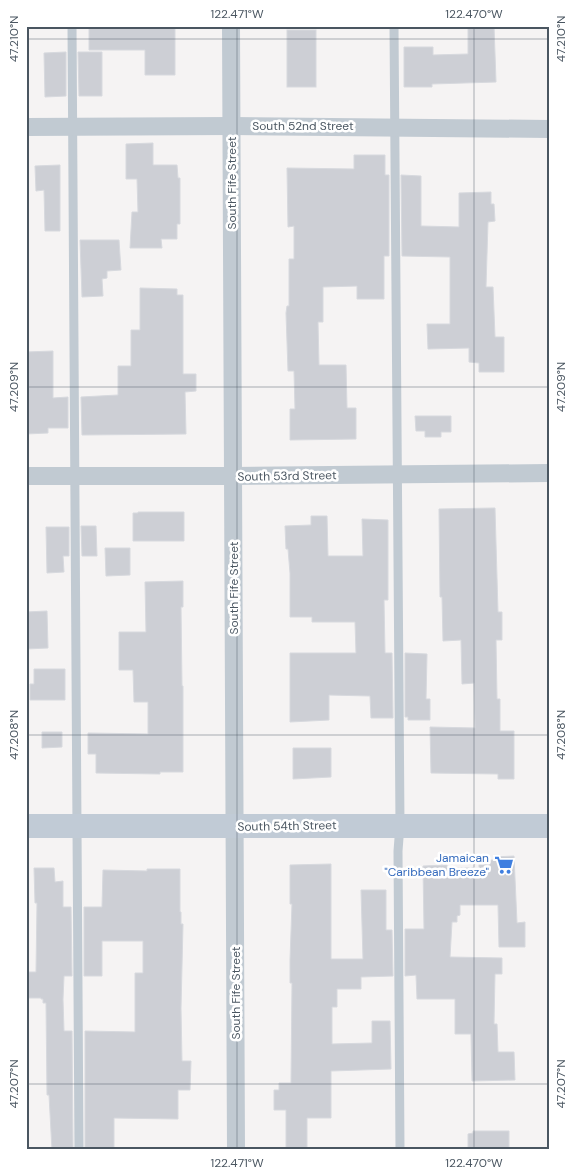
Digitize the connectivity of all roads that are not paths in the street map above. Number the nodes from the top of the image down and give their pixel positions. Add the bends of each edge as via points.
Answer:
1 (72, 26) edge
2 (231, 26) edge
3 (394, 26) edge
4 (232, 126) junction
5 (395, 126) junction
6 (26, 127) edge
7 (73, 127) junction
8 (549, 129) edge
9 (549, 473) edge
10 (398, 474) junction
11 (75, 475) junction
12 (26, 476) edge
13 (233, 476) junction
14 (400, 825) junction
15 (26, 826) edge
16 (77, 826) junction
17 (549, 826) edge
18 (235, 827) junction
19 (79, 1150) edge
20 (236, 1150) edge
21 (400, 1150) edge

1 - 7 lane
2 - 4 street, South Fife Street
3 - 5 lane
4 - 5 street, South 52nd Street
4 - 7 street, South 52nd Street
4 - 13 street, South Fife Street
5 - 8 street, South 52nd Street
5 - 10 lane
6 - 7 street, South 52nd Street
7 - 11 lane
9 - 10 street, South 53rd Street
10 - 13 street, South 53rd Street
10 - 14 lane
11 - 12 street, South 53rd Street
11 - 13 street, South 53rd Street
11 - 16 lane
13 - 18 street, South Fife Street
14 - 17 street, South 54th Street
14 - 18 street, South 54th Street
14 - 21 lane
15 - 16 street, South 54th Street
16 - 18 street, South 54th Street
16 - 19 lane
18 - 20 street, South Fife Street

